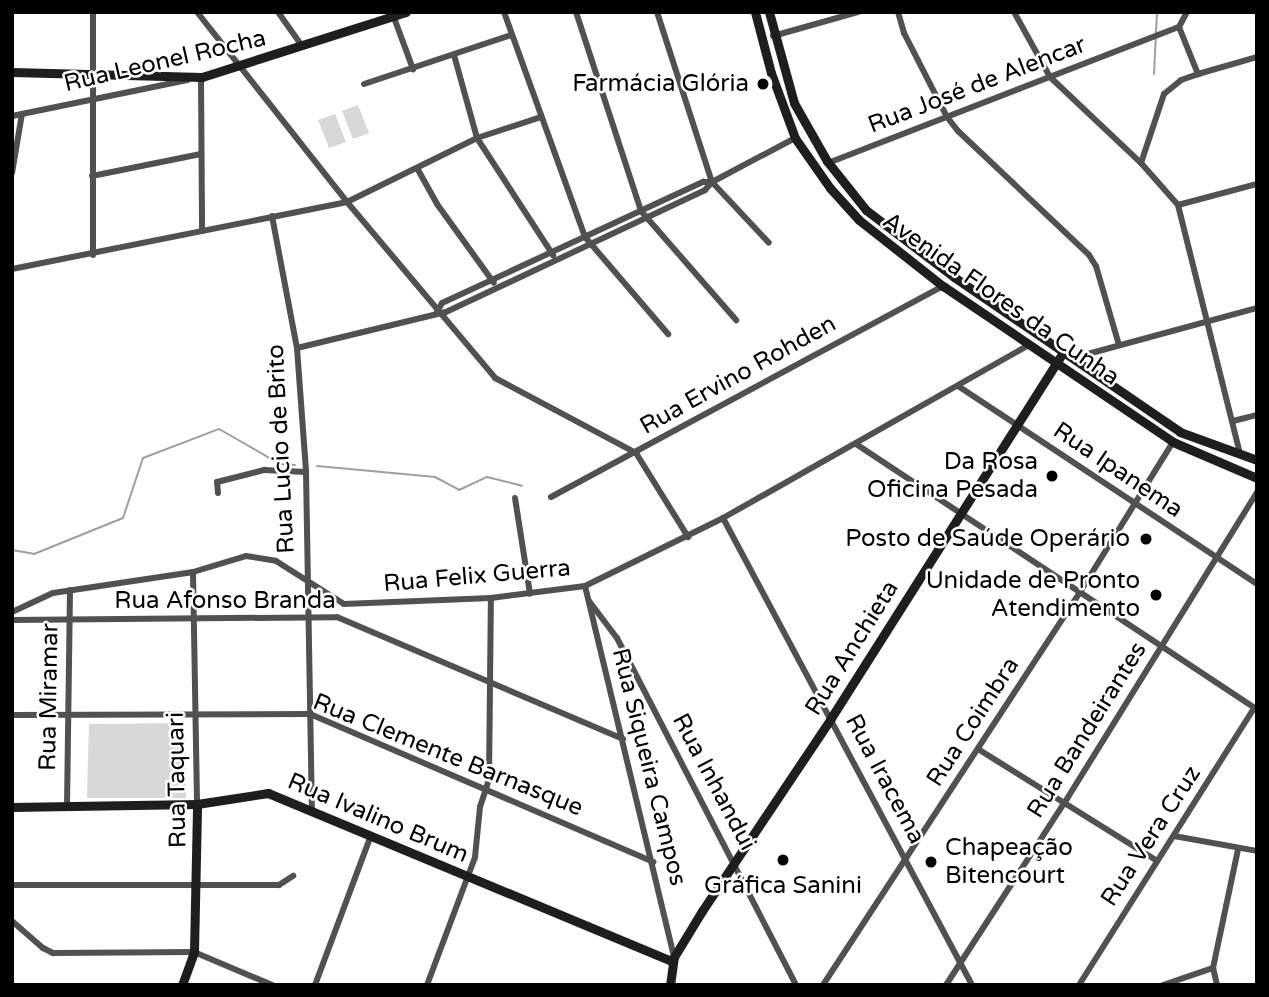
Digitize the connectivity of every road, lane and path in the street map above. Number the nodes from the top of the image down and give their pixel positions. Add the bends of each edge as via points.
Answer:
1 (93, 12) edge
2 (197, 12) edge
3 (278, 12) edge
4 (406, 12) edge
5 (504, 12) edge
6 (576, 12) edge
7 (657, 12) edge
8 (755, 12) edge
9 (769, 12) edge
10 (858, 12) edge
11 (898, 12) edge
12 (1014, 12) edge
13 (1187, 12) edge
14 (393, 14) edge
15 (1180, 27) junction
16 (511, 35) junction
17 (774, 36) junction
18 (302, 46) junction
19 (454, 55) junction
20 (1257, 58) edge
21 (239, 67) junction
22 (413, 69) junction
23 (12, 72) edge
24 (91, 73) junction
25 (1198, 74) junction
26 (202, 77) junction
27 (1050, 77) junction
28 (364, 84) dead end
29 (91, 98) junction
30 (22, 114) junction
31 (12, 116) edge
32 (541, 117) junction
33 (947, 117) junction
34 (477, 138) junction
35 (795, 138) junction
36 (821, 153) junction
37 (201, 154) junction
38 (807, 157) junction
39 (828, 163) junction
40 (1140, 163) junction
41 (417, 168) junction
42 (12, 173) edge
43 (92, 176) junction
44 (712, 182) junction
45 (1257, 184) edge
46 (347, 202) junction
47 (1178, 205) junction
48 (643, 215) junction
49 (272, 216) junction
50 (202, 231) junction
51 (585, 237) junction
52 (769, 243) dead end
53 (589, 244) junction
54 (551, 253) junction
55 (93, 255) junction
56 (556, 260) junction
57 (12, 269) edge
58 (492, 280) junction
59 (943, 286) junction
60 (498, 287) junction
61 (1257, 308) edge
62 (437, 312) junction
63 (736, 320) dead end
64 (1207, 321) junction
65 (668, 334) dead end
66 (1030, 344) junction
67 (1119, 345) junction
68 (297, 348) junction
69 (1067, 356) junction
70 (1056, 363) junction
71 (958, 386) junction
72 (1257, 415) edge
73 (1233, 421) junction
74 (1016, 425) junction
75 (1173, 442) junction
76 (856, 444) junction
77 (636, 453) junction
78 (1241, 456) junction
79 (1257, 460) edge
80 (306, 472) junction
81 (1257, 478) edge
82 (1257, 492) edge
83 (218, 493) dead end
84 (551, 497) dead end
85 (515, 498) dead end
86 (1134, 505) junction
87 (959, 513) junction
88 (723, 518) junction
89 (688, 537) junction
90 (1217, 559) junction
91 (193, 572) junction
92 (307, 579) junction
93 (1257, 584) edge
94 (586, 586) junction
95 (71, 590) junction
96 (1080, 592) junction
97 (530, 594) junction
98 (491, 598) junction
99 (589, 601) junction
100 (12, 612) edge
101 (309, 617) junction
102 (69, 619) junction
103 (12, 620) edge
104 (194, 620) junction
105 (1162, 646) junction
106 (489, 680) junction
107 (1256, 709) edge
108 (195, 713) junction
109 (310, 714) junction
110 (12, 715) edge
111 (68, 715) junction
112 (831, 718) junction
113 (623, 739) junction
114 (978, 749) junction
115 (485, 789) junction
116 (1065, 802) junction
117 (197, 804) junction
118 (67, 806) junction
119 (12, 807) edge
120 (312, 809) junction
121 (371, 835) junction
122 (1174, 836) junction
123 (1238, 849) junction
124 (1257, 851) edge
125 (906, 860) junction
126 (1157, 861) junction
127 (653, 862) junction
128 (734, 863) junction
129 (293, 876) dead end
130 (468, 877) junction
131 (198, 884) junction
132 (12, 885) edge
133 (12, 921) edge
134 (194, 952) junction
135 (673, 959) junction
136 (960, 963) junction
137 (1213, 968) junction
138 (182, 985) edge
139 (272, 985) edge
140 (315, 985) edge
141 (426, 985) edge
142 (670, 985) edge
143 (796, 985) edge
144 (823, 985) edge
145 (946, 985) edge
146 (972, 985) edge
147 (1079, 985) edge
148 (1163, 985) edge
149 (1217, 985) edge

1 - 24 street
2 - 21 street
3 - 18 street
4 - 14 main road, Rua Leonel Rocha
5 - 16 street
6 - 48 street
7 - 44 street
8 - 35 main road, Avenida Flores da Cunha
9 - 17 main road, Avenida Flores da Cunha
10 - 17 street
11 - 33 street
12 - 27 street
13 - 15 street
14 - 18 main road, Rua Leonel Rocha
14 - 22 street
15 - 25 street
15 - 27 street, Rua José de Alencar
16 - 19 street
16 - 32 street
17 - 36 main road, Avenida Flores da Cunha via 794,103
18 - 21 main road, Rua Leonel Rocha
19 - 22 street
19 - 34 street
20 - 25 street
21 - 26 main road, Rua Leonel Rocha
21 - 46 street
22 - 28 street
23 - 24 main road
24 - 26 main road
24 - 29 street
25 - 40 street via 1164,94
26 - 29 street, Rua Leonel Rocha
26 - 37 street
27 - 33 street, Rua José de Alencar
27 - 40 street
29 - 30 street, Rua Leonel Rocha
29 - 43 street
30 - 31 street, Rua Leonel Rocha
30 - 42 street
32 - 34 street
32 - 51 street
33 - 39 street, Rua José de Alencar
33 - 67 street via 1089,255
34 - 41 street
34 - 54 street
35 - 36 main road via 803,136
35 - 38 main road, Avenida Flores da Cunha
35 - 44 street
36 - 39 main road, Avenida Flores da Cunha
37 - 43 street
37 - 50 street
38 - 39 main road via 819,167
38 - 59 main road, Avenida Flores da Cunha via 859,220
39 - 69 main road, Avenida Flores da Cunha via 882,223
40 - 47 street
41 - 46 street
41 - 58 street
43 - 55 street
44 - 48 street via 705,190
44 - 52 street
45 - 47 street
46 - 49 street
46 - 62 street
47 - 64 street
48 - 51 street
48 - 53 street
48 - 63 street
49 - 50 street
49 - 68 street, Rua Lucio de Brito
50 - 55 street
51 - 53 street
51 - 54 street
53 - 56 street
53 - 65 street
54 - 56 street
54 - 58 street
55 - 57 street
56 - 60 street
58 - 60 street
58 - 62 street via 442,303
59 - 66 main road, Avenida Flores da Cunha
59 - 77 street, Rua Ervino Rohden
60 - 62 street
61 - 64 street
62 - 68 street
62 - 77 street via 495,378
64 - 67 street
64 - 73 street
66 - 70 main road, Avenida Flores da Cunha
66 - 71 street, Rua Felix Guerra
67 - 69 street
68 - 80 street, Rua Lucio de Brito
69 - 70 main road, Rua Anchieta
69 - 78 main road, Avenida Flores da Cunha via 1180,432
70 - 74 main road, Rua Anchieta
70 - 75 main road, Avenida Flores da Cunha
71 - 74 street, Rua Ipanema
71 - 76 street, Rua Felix Guerra
72 - 73 street
73 - 78 street
74 - 86 street, Rua Ipanema
74 - 87 main road, Rua Anchieta
75 - 81 main road, Avenida Flores da Cunha
75 - 86 street, Rua Coimbra
76 - 87 street
76 - 88 street, Rua Felix Guerra
77 - 84 street, Rua Ervino Rohden
77 - 89 street
78 - 79 main road, Avenida Flores da Cunha
80 - 83 street via 264,470 217,482
80 - 92 street, Rua Lucio de Brito
82 - 90 street, Rua Bandeirantes
85 - 97 street
86 - 90 street, Rua Ipanema
86 - 96 street, Rua Coimbra
87 - 96 street
87 - 112 main road, Rua Anchieta
88 - 89 street, Rua Felix Guerra
88 - 112 street, Rua Iracema
89 - 94 street, Rua Felix Guerra
90 - 93 street, Rua Ipanema
90 - 105 street, Rua Bandeirantes
91 - 92 street, Rua Felix Guerra via 246,556 276,561
91 - 95 street, Rua Felix Guerra
91 - 104 street, Rua Taquari
92 - 98 street, Rua Felix Guerra via 344,604
92 - 101 street, Rua Lucio de Brito
94 - 97 street, Rua Felix Guerra
94 - 99 street, Rua Siqueira Campos
95 - 100 street, Rua Felix Guerra
95 - 102 street, Rua Miramar
96 - 105 street
96 - 114 street, Rua Coimbra
97 - 98 street, Rua Felix Guerra
98 - 106 street
99 - 113 street, Rua Siqueira Campos
99 - 128 street, Rua Inhandui via 617,638
101 - 104 street, Rua Afonso Branda
101 - 106 street, Rua Afonso Branda via 337,617
101 - 109 street, Rua Lucio de Brito
102 - 103 street, Rua Afonso Branda
102 - 104 street, Rua Afonso Branda
102 - 111 street, Rua Miramar
104 - 108 street, Rua Taquari
105 - 107 street
105 - 116 street, Rua Bandeirantes
106 - 113 street, Rua Afonso Branda
106 - 115 street via 489,780
107 - 122 street, Rua Vera Cruz
108 - 109 street, Rua Clemente Barnasque
108 - 111 street, Rua Clemente Barnasque
108 - 117 street, Rua Taquari
109 - 115 street, Rua Clemente Barnasque
109 - 120 street, Rua Lucio de Brito
110 - 111 street, Rua Clemente Barnasque
111 - 118 street, Rua Miramar
112 - 125 street, Rua Iracema
112 - 128 main road, Rua Anchieta
113 - 127 street, Rua Siqueira Campos
114 - 116 street
114 - 125 street, Rua Coimbra
115 - 127 street, Rua Clemente Barnasque
115 - 130 street
116 - 126 street
116 - 136 street, Rua Bandeirantes
117 - 118 main road, Rua Ivalino Brum
117 - 120 main road, Rua Ivalino Brum via 268,793
117 - 131 main road, Rua Taquari
118 - 119 main road, Rua Ivalino Brum
120 - 121 main road, Rua Ivalino Brum
121 - 130 main road, Rua Ivalino Brum
121 - 140 street
122 - 123 street
122 - 126 street, Rua Vera Cruz
123 - 124 street
123 - 137 street
125 - 136 street, Rua Iracema
125 - 144 street, Rua Coimbra
126 - 147 street, Rua Vera Cruz
127 - 135 street, Rua Siqueira Campos
128 - 135 main road, Rua Anchieta
128 - 143 street, Rua Inhandui
129 - 131 street via 279,885
130 - 135 main road, Rua Ivalino Brum
130 - 141 street
131 - 132 street
131 - 134 main road, Rua Taquari
133 - 134 street via 53,953
134 - 138 main road, Rua Taquari
134 - 139 street
135 - 142 main road, Rua Siqueira Campos
136 - 145 street, Rua Bandeirantes
136 - 146 street, Rua Iracema
137 - 148 street
137 - 149 street

